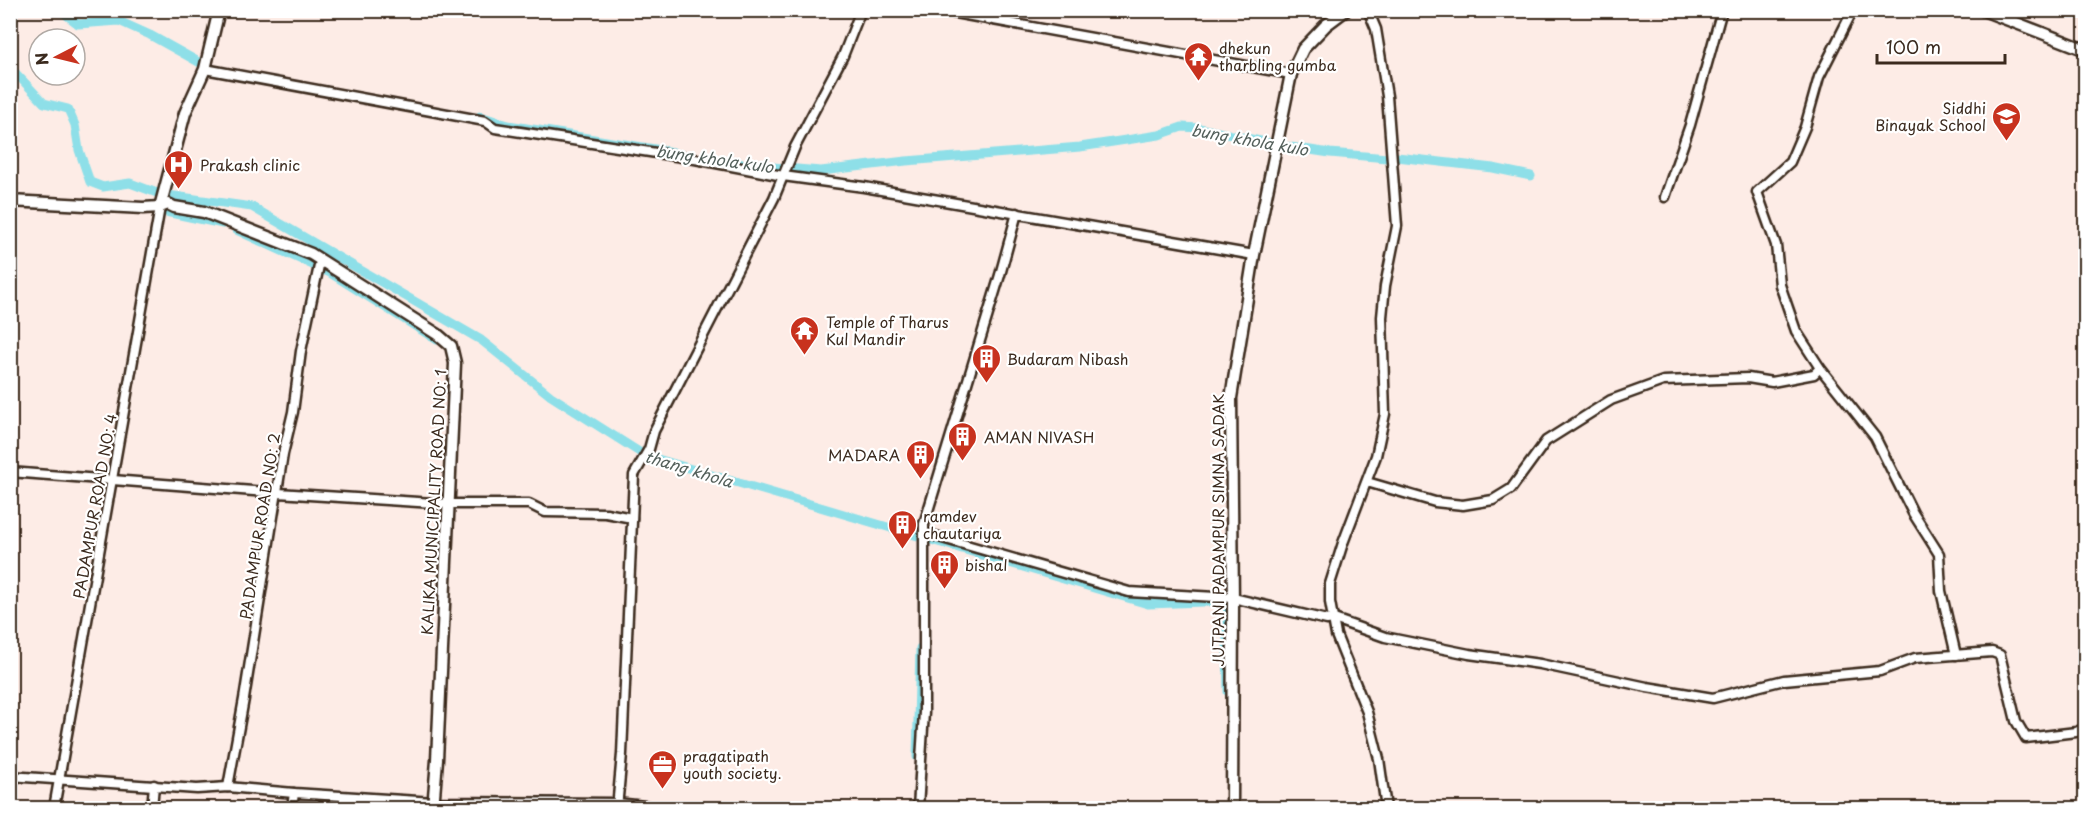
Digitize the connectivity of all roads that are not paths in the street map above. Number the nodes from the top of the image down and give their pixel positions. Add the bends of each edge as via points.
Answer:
1 (219, 10) edge
2 (861, 10) edge
3 (938, 10) edge
4 (1346, 10) edge
5 (1368, 10) edge
6 (1722, 10) edge
7 (1853, 10) edge
8 (1987, 11) edge
9 (2085, 50) edge
10 (205, 69) junction
11 (1291, 74) junction
12 (783, 175) junction
13 (1665, 197) dead end
14 (10, 201) edge
15 (160, 207) junction
16 (1017, 213) junction
17 (1254, 255) junction
18 (319, 266) junction
19 (1820, 368) junction
20 (10, 472) edge
21 (111, 480) junction
22 (1367, 482) junction
23 (278, 493) junction
24 (448, 504) junction
25 (632, 518) junction
26 (925, 533) junction
27 (1233, 598) junction
28 (1334, 619) junction
29 (1956, 655) junction
30 (2085, 728) edge
31 (10, 776) edge
32 (60, 779) junction
33 (153, 785) junction
34 (228, 787) junction
35 (294, 793) junction
36 (434, 805) edge
37 (533, 805) edge
38 (617, 806) edge
39 (54, 808) edge
40 (152, 808) edge
41 (292, 808) edge
42 (663, 808) edge
43 (918, 808) edge
44 (1232, 808) edge
45 (1386, 808) edge

1 - 10 street
2 - 12 street via 843,56
3 - 11 street
4 - 11 street, JUTPANI PADAMPUR SIMNA SADAK via 1303,49
5 - 22 street via 1376,29 1388,96 1397,226 1384,286 1385,414
6 - 13 street
7 - 19 street via 1819,77 1805,128 1790,162 1757,192 1776,245 1780,285 1796,331
8 - 9 street
10 - 12 street via 485,121 495,128
10 - 15 street via 185,113
11 - 17 street, JUTPANI PADAMPUR SIMNA SADAK
12 - 16 street
12 - 25 street via 634,475
14 - 15 street, KALIKA MUNICIPALITY ROAD NO: 1
15 - 18 street, KALIKA MUNICIPALITY ROAD NO: 1 via 168,204 204,212 311,254
15 - 21 street, PADAMPUR ROAD NO: 4
16 - 17 street
16 - 26 street via 928,506
17 - 27 street, JUTPANI PADAMPUR SIMNA SADAK via 1231,398
18 - 23 street, PADAMPUR ROAD NO: 2
18 - 24 street, KALIKA MUNICIPALITY ROAD NO: 1 via 437,334 451,346 455,363
19 - 22 street via 1814,374 1773,382 1748,378 1663,381 1611,400 1546,441 1512,489 1493,500 1463,505 1435,502
19 - 29 street via 1875,437 1913,513 1940,554 1941,591
20 - 21 street
21 - 23 street
21 - 32 street, PADAMPUR ROAD NO: 4
22 - 28 street via 1330,585
23 - 24 street
23 - 34 street, PADAMPUR ROAD NO: 2
24 - 25 street via 529,504 546,512 606,513
24 - 36 street, KALIKA MUNICIPALITY ROAD NO: 1
25 - 38 street
26 - 27 street via 1129,592
26 - 43 street via 924,712
27 - 28 street
27 - 44 street, JUTPANI PADAMPUR SIMNA SADAK
28 - 29 street via 1386,637 1713,698 1784,680 1880,671 1915,658
28 - 45 street via 1336,634 1367,712
29 - 30 street via 2000,655 2016,722 2026,738
31 - 32 street
32 - 33 street
32 - 39 street, PADAMPUR ROAD NO: 4
33 - 34 street
33 - 40 street
34 - 35 street
35 - 36 street
35 - 41 street
36 - 37 street
37 - 38 street
38 - 42 street

